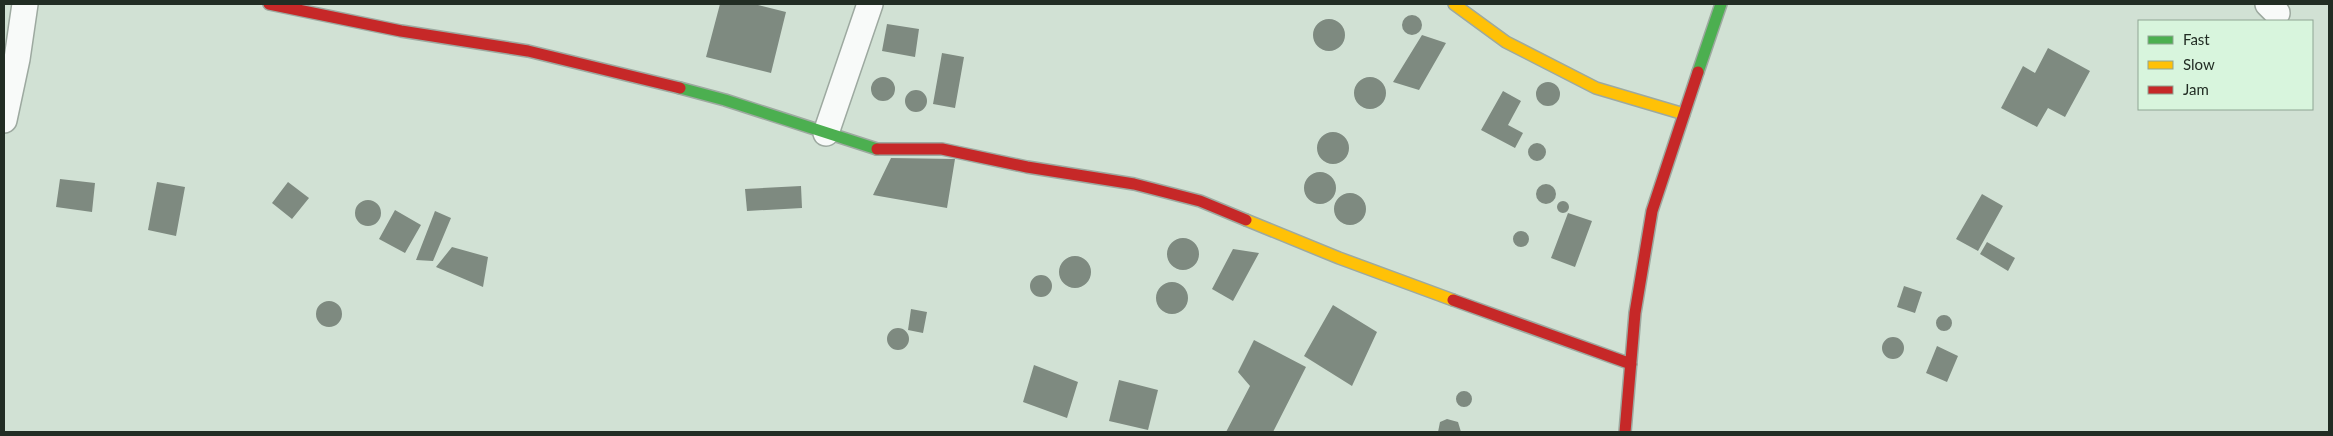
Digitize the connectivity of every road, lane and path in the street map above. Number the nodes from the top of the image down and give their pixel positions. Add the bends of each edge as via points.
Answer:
1 (25, 4) edge
2 (269, 4) edge
3 (870, 4) edge
4 (1454, 4) edge
5 (1721, 4) edge
6 (1684, 114) junction
7 (4, 120) edge
8 (826, 132) junction
9 (1631, 364) junction
10 (1625, 432) edge

1 - 7 street
2 - 8 street via 401,31 528,51 725,100
3 - 8 street
4 - 6 street via 1506,42 1596,88
5 - 6 street
6 - 9 street via 1652,211 1635,313
8 - 9 street via 880,150 942,149 1134,184 1200,201 1339,258
9 - 10 street

